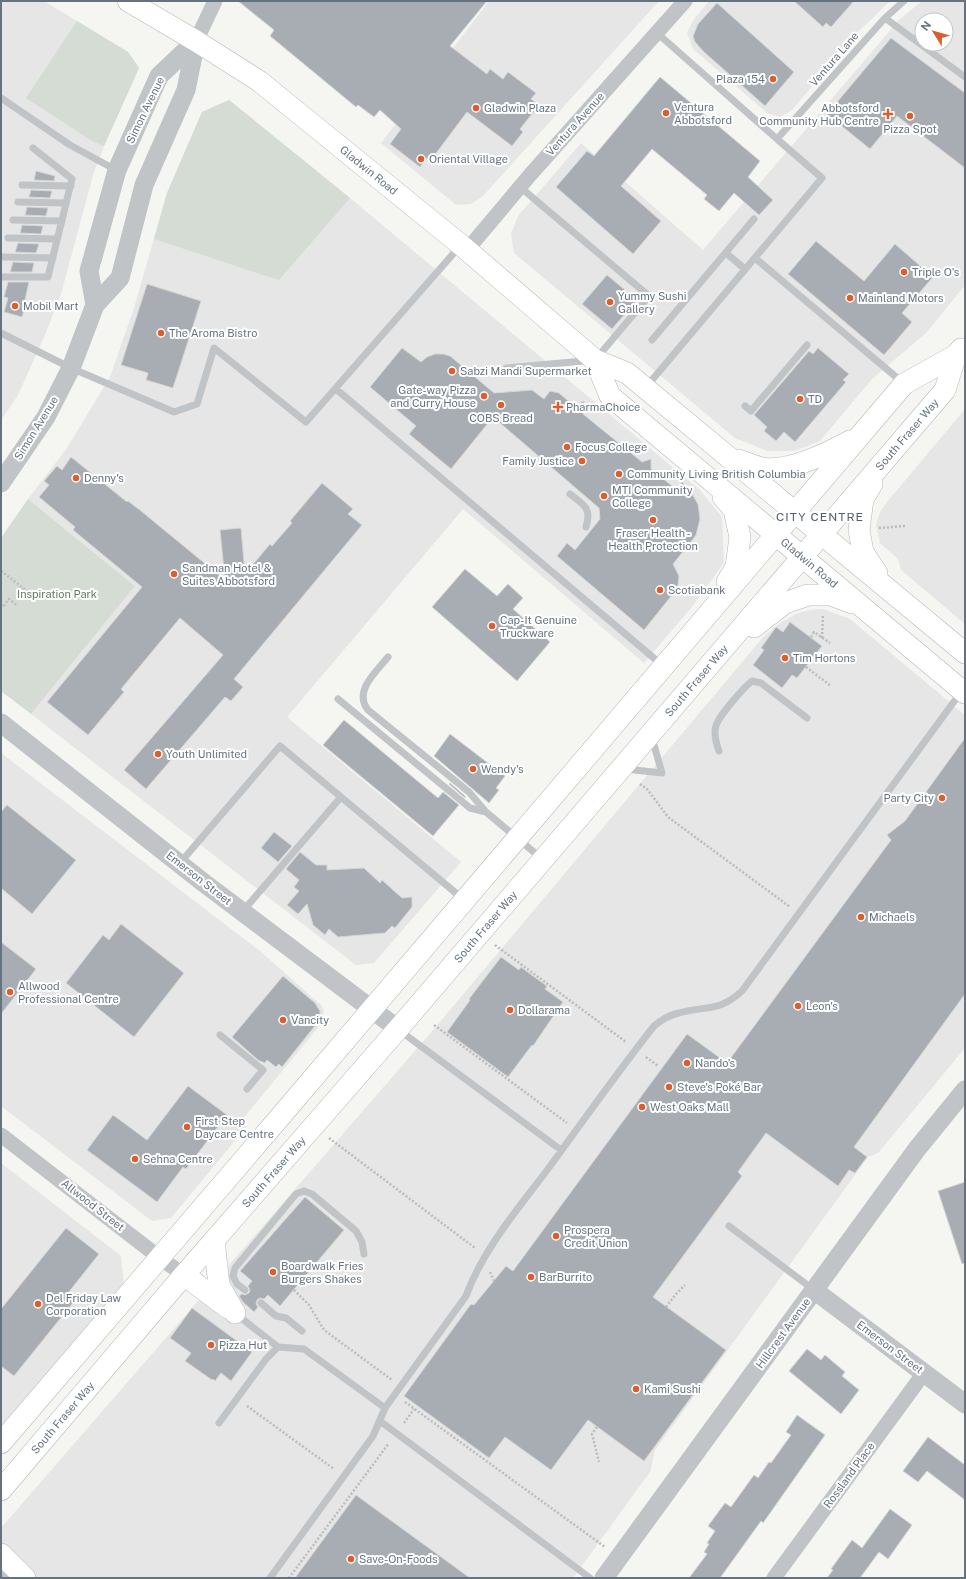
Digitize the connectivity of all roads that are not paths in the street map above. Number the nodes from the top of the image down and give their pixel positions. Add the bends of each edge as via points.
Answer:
1 (128, 1) edge
2 (215, 1) edge
3 (685, 1) edge
4 (904, 1) edge
5 (885, 18) junction
6 (657, 33) junction
7 (196, 41) junction
8 (965, 77) edge
9 (1, 98) edge
10 (777, 139) junction
11 (33, 148) dead end
12 (116, 170) junction
13 (22, 185) dead end
14 (71, 186) junction
15 (520, 187) junction
16 (18, 202) dead end
17 (66, 203) junction
18 (754, 219) dead end
19 (12, 220) dead end
20 (62, 221) junction
21 (8, 238) dead end
22 (57, 239) junction
23 (464, 247) junction
24 (726, 253) junction
25 (2, 257) edge
26 (52, 258) junction
27 (755, 258) junction
28 (745, 269) junction
29 (1, 277) edge
30 (95, 305) junction
31 (1, 333) edge
32 (652, 340) dead end
33 (808, 345) dead end
34 (960, 350) edge
35 (595, 360) junction
36 (71, 368) junction
37 (506, 368) dead end
38 (904, 384) junction
39 (336, 388) junction
40 (645, 388) junction
41 (745, 406) dead end
42 (860, 436) junction
43 (727, 455) junction
44 (887, 457) junction
45 (700, 471) junction
46 (1, 483) edge
47 (570, 494) dead end
48 (795, 512) junction
49 (586, 527) dead end
50 (776, 534) junction
51 (822, 534) junction
52 (802, 557) junction
53 (886, 587) junction
54 (864, 608) junction
55 (704, 619) junction
56 (722, 651) junction
57 (965, 653) edge
58 (388, 657) dead end
59 (664, 666) junction
60 (963, 691) edge
61 (338, 699) dead end
62 (807, 718) dead end
63 (1, 723) edge
64 (651, 734) junction
65 (719, 751) dead end
66 (621, 769) junction
67 (341, 797) junction
68 (486, 812) junction
69 (518, 838) junction
70 (544, 860) junction
71 (180, 863) junction
72 (464, 900) junction
73 (242, 912) junction
74 (372, 1010) junction
75 (398, 1030) junction
76 (220, 1035) dead end
77 (247, 1090) dead end
78 (965, 1090) edge
79 (1, 1135) edge
80 (561, 1150) junction
81 (729, 1226) dead end
82 (214, 1241) junction
83 (364, 1254) dead end
84 (160, 1258) junction
85 (184, 1275) junction
86 (245, 1290) dead end
87 (814, 1290) junction
88 (261, 1303) dead end
89 (235, 1313) junction
90 (302, 1331) dead end
91 (278, 1346) junction
92 (924, 1373) junction
93 (965, 1404) edge
94 (385, 1408) junction
95 (380, 1422) junction
96 (219, 1423) dead end
97 (1, 1443) edge
98 (4, 1489) edge
99 (1, 1554) edge
100 (1, 1575) edge
101 (8, 1578) edge
102 (25, 1578) edge
103 (270, 1578) edge
104 (590, 1578) edge
105 (604, 1578) edge
106 (774, 1578) edge

1 - 7 main road, Gladwin Road
2 - 7 street
3 - 6 street, Ventura Avenue
4 - 5 lane, Ventura Lane
5 - 8 lane
5 - 10 lane, Ventura Lane
6 - 10 lane
6 - 15 street, Ventura Avenue
7 - 12 street, Simon Avenue via 159,76
7 - 23 main road, Gladwin Road via 258,81
7 - 30 street, Simon Avenue via 186,90 144,185 120,278
9 - 12 lane via 70,145
10 - 27 lane via 822,178
11 - 14 lane via 72,179
12 - 30 street, Simon Avenue via 89,271
13 - 14 lane
14 - 17 lane
15 - 23 street, Ventura Avenue
15 - 35 lane via 649,296
16 - 17 lane
17 - 20 lane
18 - 24 lane
19 - 20 lane
20 - 22 lane
21 - 22 lane
22 - 26 lane
23 - 35 main road, Gladwin Road
23 - 39 lane
24 - 28 lane
24 - 32 lane
25 - 26 lane
26 - 29 lane via 48,277
27 - 28 lane
27 - 38 lane
28 - 40 lane
30 - 36 street, Simon Avenue
31 - 36 lane
33 - 41 lane via 750,411
34 - 38 main road, South Fraser Way
34 - 44 main road, South Fraser Way via 945,390
35 - 37 lane
35 - 40 main road, Gladwin Road via 627,373
35 - 45 main road, Gladwin Road via 610,396
36 - 39 lane via 174,412 197,404 214,348 306,422
36 - 46 street, Simon Avenue via 46,417
38 - 42 main road, South Fraser Way
39 - 59 lane
40 - 43 main road, Gladwin Road
42 - 43 main road via 826,454 790,467 763,468
42 - 48 main road, South Fraser Way
43 - 48 main road, Gladwin Road
44 - 51 main road, South Fraser Way
44 - 53 main road via 863,500 859,530 863,552
45 - 50 main road, Gladwin Road
45 - 55 main road via 734,510 740,537 736,567
47 - 49 lane via 585,506 589,516
48 - 50 main road, South Fraser Way
48 - 51 main road, Gladwin Road
50 - 52 main road, Gladwin Road
50 - 55 main road, South Fraser Way
51 - 52 main road, South Fraser Way
51 - 53 main road, Gladwin Road
52 - 54 main road, Gladwin Road
52 - 56 main road, South Fraser Way
53 - 57 main road, Gladwin Road
54 - 56 main road via 831,594 808,595 785,603
54 - 60 main road, Gladwin Road
55 - 59 main road, South Fraser Way
56 - 64 main road, South Fraser Way
58 - 68 lane via 364,689 364,706 469,792
59 - 69 main road, South Fraser Way
60 - 80 lane via 742,991 724,1004 679,1013 664,1018 654,1026
61 - 68 lane via 470,808
62 - 65 lane via 761,683 752,681 745,686 716,723 716,742
63 - 71 street, Emerson Street
64 - 66 main road, South Fraser Way
64 - 66 lane via 662,773
66 - 70 main road, South Fraser Way
67 - 71 lane via 280,746
67 - 72 lane
67 - 73 lane
68 - 69 lane
69 - 70 lane
69 - 72 main road, South Fraser Way
70 - 75 main road, South Fraser Way
71 - 73 street, Emerson Street
72 - 74 main road, South Fraser Way
73 - 74 street, Emerson Street
74 - 75 street, Emerson Street
74 - 84 main road, South Fraser Way
75 - 80 lane
75 - 82 main road, South Fraser Way
76 - 77 lane via 263,1070
78 - 87 street, Hillcrest Avenue via 917,1149
79 - 84 street, Allwood Street
80 - 94 lane via 513,1215 484,1260 466,1296
81 - 87 lane
82 - 85 main road, South Fraser Way
82 - 89 main road via 219,1285
83 - 86 lane via 362,1242 356,1231 312,1194 304,1191 296,1194 235,1268 233,1276 237,1284
84 - 85 street, Allwood Street
84 - 97 main road, South Fraser Way
85 - 89 main road
85 - 98 main road, South Fraser Way
87 - 92 street, Emerson Street
87 - 105 street, Hillcrest Avenue
88 - 90 lane via 276,1316 286,1318
89 - 91 lane
91 - 94 lane via 304,1348
91 - 96 lane via 266,1358
92 - 93 street, Emerson Street
92 - 106 street, Rossland Place
94 - 95 lane
95 - 103 lane via 373,1436
95 - 104 lane
99 - 102 main road
100 - 101 lane

